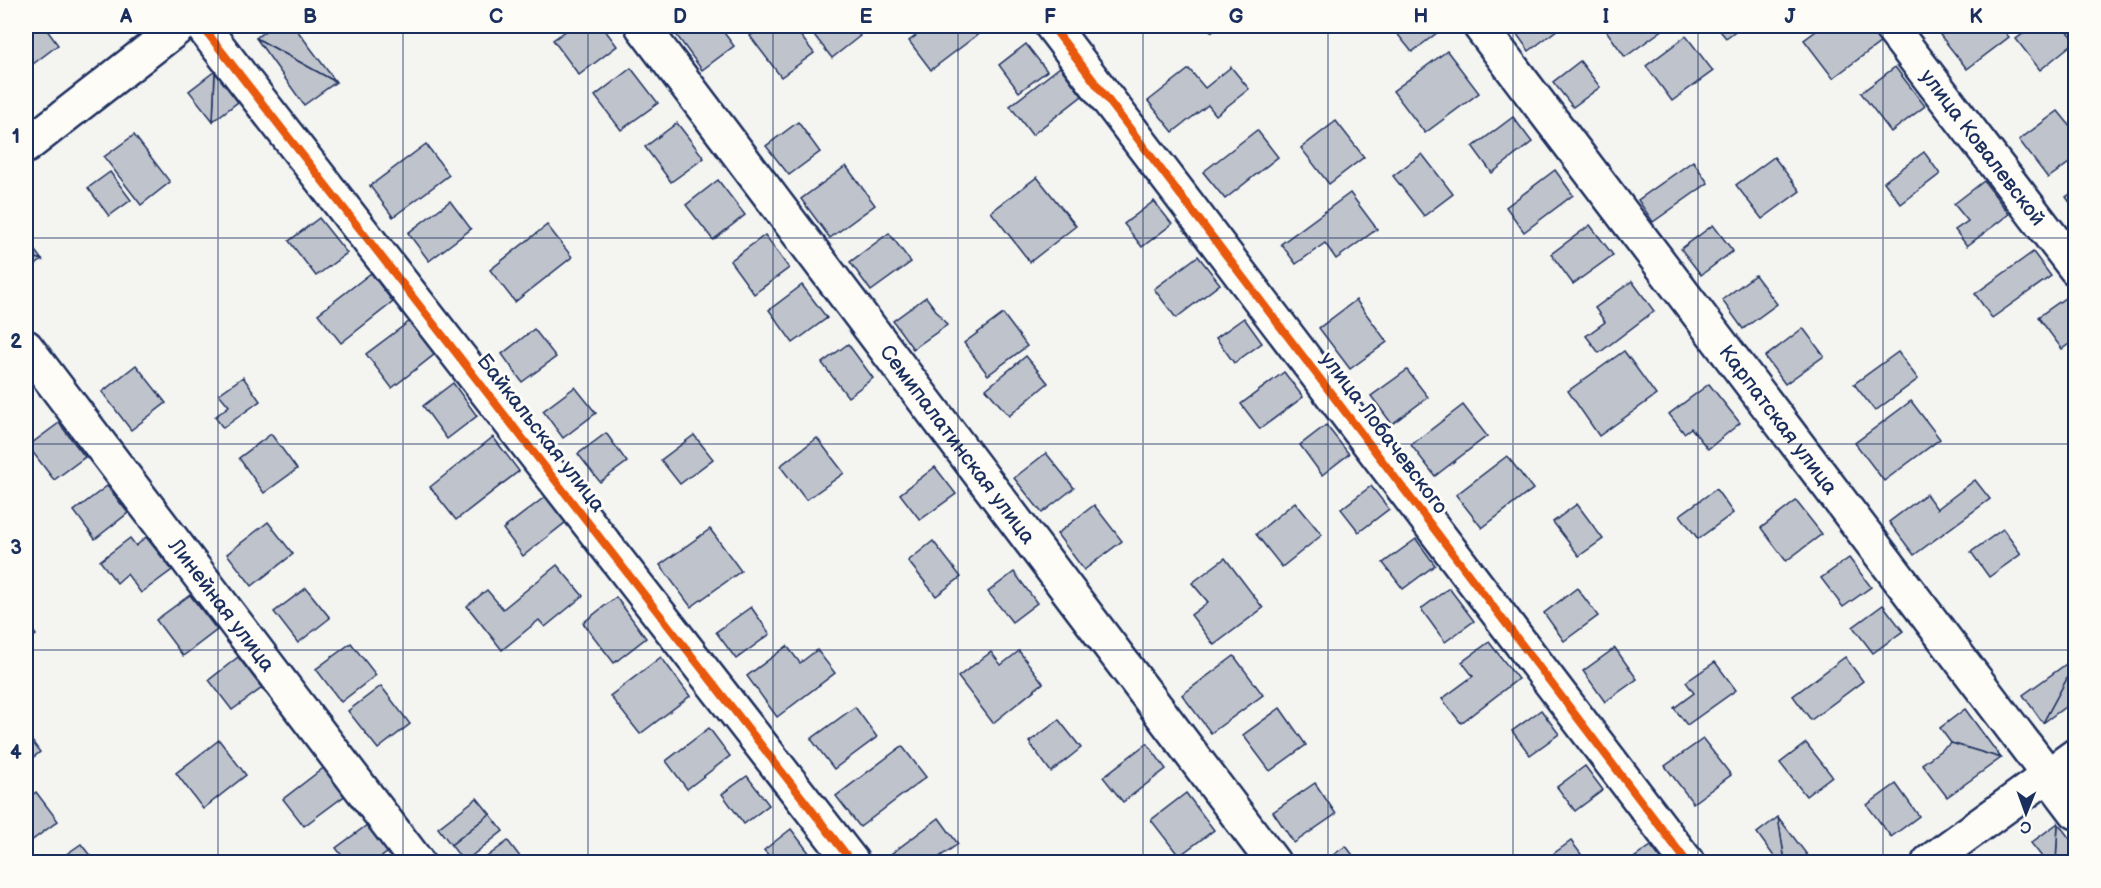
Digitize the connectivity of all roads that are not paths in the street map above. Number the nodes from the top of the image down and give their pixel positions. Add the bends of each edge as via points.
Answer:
1 (180, 26) edge
2 (202, 26) edge
3 (642, 26) edge
4 (1052, 26) edge
5 (1480, 26) edge
6 (1890, 26) edge
7 (26, 146) edge
8 (2076, 269) edge
9 (26, 348) edge
10 (2076, 755) edge
11 (2046, 776) junction
12 (2076, 812) edge
13 (417, 862) edge
14 (852, 862) edge
15 (1273, 862) edge
16 (1686, 862) edge
17 (1929, 862) edge

1 - 7 street
2 - 14 street, Байкальская улица
3 - 15 street, Семипалатинская улица
4 - 16 street, улица Лобачевского
5 - 11 street, Карпатская улица
6 - 8 street, улица Ковалевской
9 - 13 street, Линейная улица
10 - 11 street
11 - 12 street, Карпатская улица
11 - 17 street

